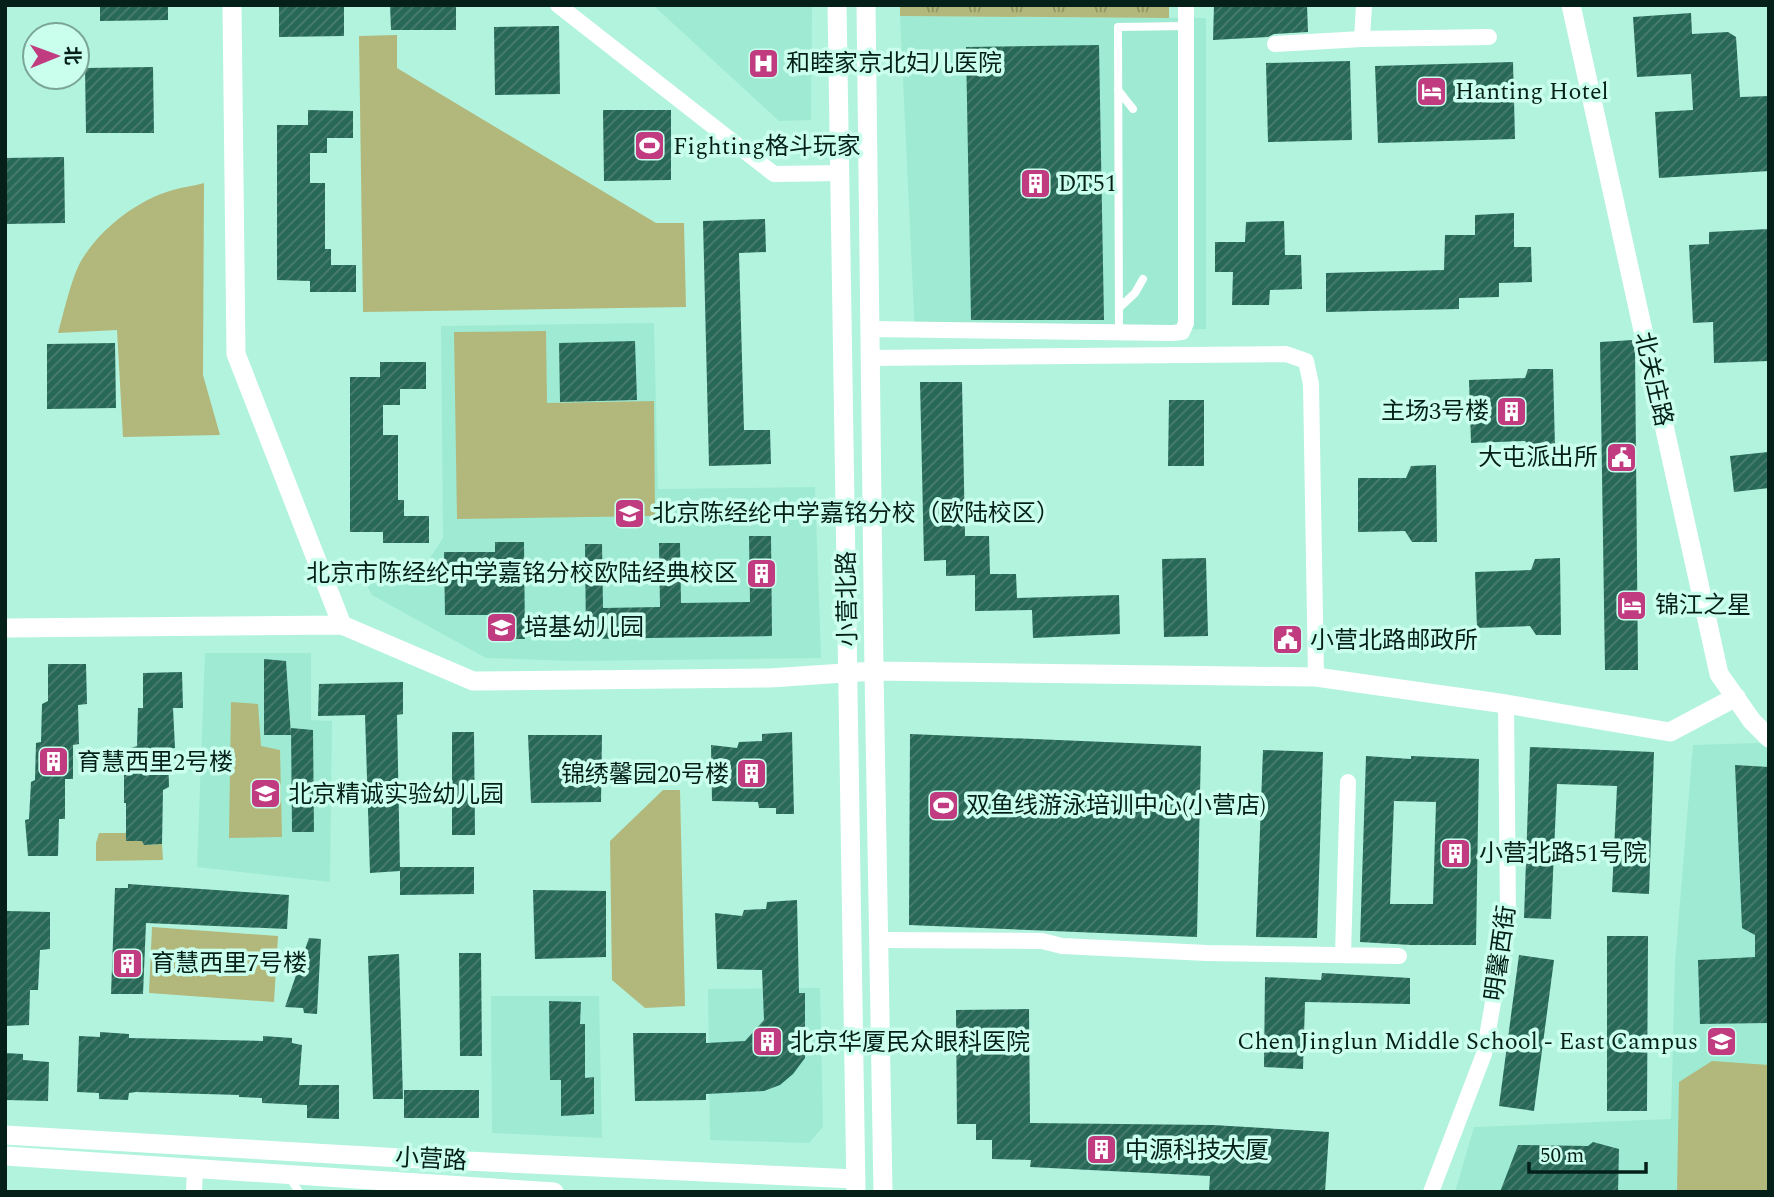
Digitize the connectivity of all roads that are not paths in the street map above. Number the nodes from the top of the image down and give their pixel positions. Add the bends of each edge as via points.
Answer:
1 (232, 5) edge
2 (558, 5) edge
3 (837, 5) edge
4 (866, 5) edge
5 (1186, 5) edge
6 (1364, 5) edge
7 (1571, 5) edge
8 (1186, 26) junction
9 (1489, 37) dead end
10 (1362, 38) junction
11 (1275, 44) dead end
12 (1118, 90) junction
13 (1133, 109) dead end
14 (840, 173) junction
15 (1143, 279) dead end
16 (1119, 308) junction
17 (870, 329) junction
18 (1119, 332) junction
19 (870, 358) junction
20 (342, 625) junction
21 (5, 628) edge
22 (874, 671) junction
23 (848, 673) junction
24 (1316, 677) junction
25 (1736, 697) junction
26 (1506, 704) junction
27 (1769, 738) edge
28 (1348, 782) dead end
29 (878, 940) junction
30 (1343, 954) junction
31 (1399, 956) dead end
32 (5, 1135) edge
33 (5, 1156) edge
34 (195, 1169) junction
35 (293, 1184) edge
36 (856, 1185) edge
37 (397, 1187) edge
38 (194, 1192) edge
39 (554, 1192) edge
40 (875, 1192) edge
41 (883, 1192) edge
42 (1432, 1192) edge

1 - 20 street via 236,354
2 - 14 street via 775,174
3 - 14 street, 小营北路
4 - 17 street, 小营北路
5 - 8 street
6 - 10 street
7 - 25 street, 北关庄路 via 1719,674
8 - 12 lane via 1118,27
8 - 18 street via 1186,323 1182,332
9 - 10 street
10 - 11 street
12 - 13 lane
12 - 16 lane
14 - 23 street, 小营北路
15 - 16 lane
16 - 18 lane
17 - 18 street
17 - 19 street, 小营北路
19 - 22 street, 小营北路
19 - 24 street via 1286,354 1306,361 1311,384
20 - 21 street
20 - 23 street via 473,681
22 - 23 street
22 - 24 street
22 - 29 street, 小营北路
23 - 36 street, 小营北路
24 - 26 street
25 - 26 street via 1670,732
25 - 27 street, 北关庄路
26 - 42 street, 明馨西街 via 1508,916 1484,1054
28 - 30 street
29 - 30 street via 1042,941 1062,946 1207,953
29 - 41 street, 小营北路
30 - 31 street
32 - 36 street, 小营路
33 - 34 street, 小营路
34 - 35 street, 小营路
34 - 38 street
35 - 37 street, 小营路
36 - 40 street
37 - 39 street, 小营路

